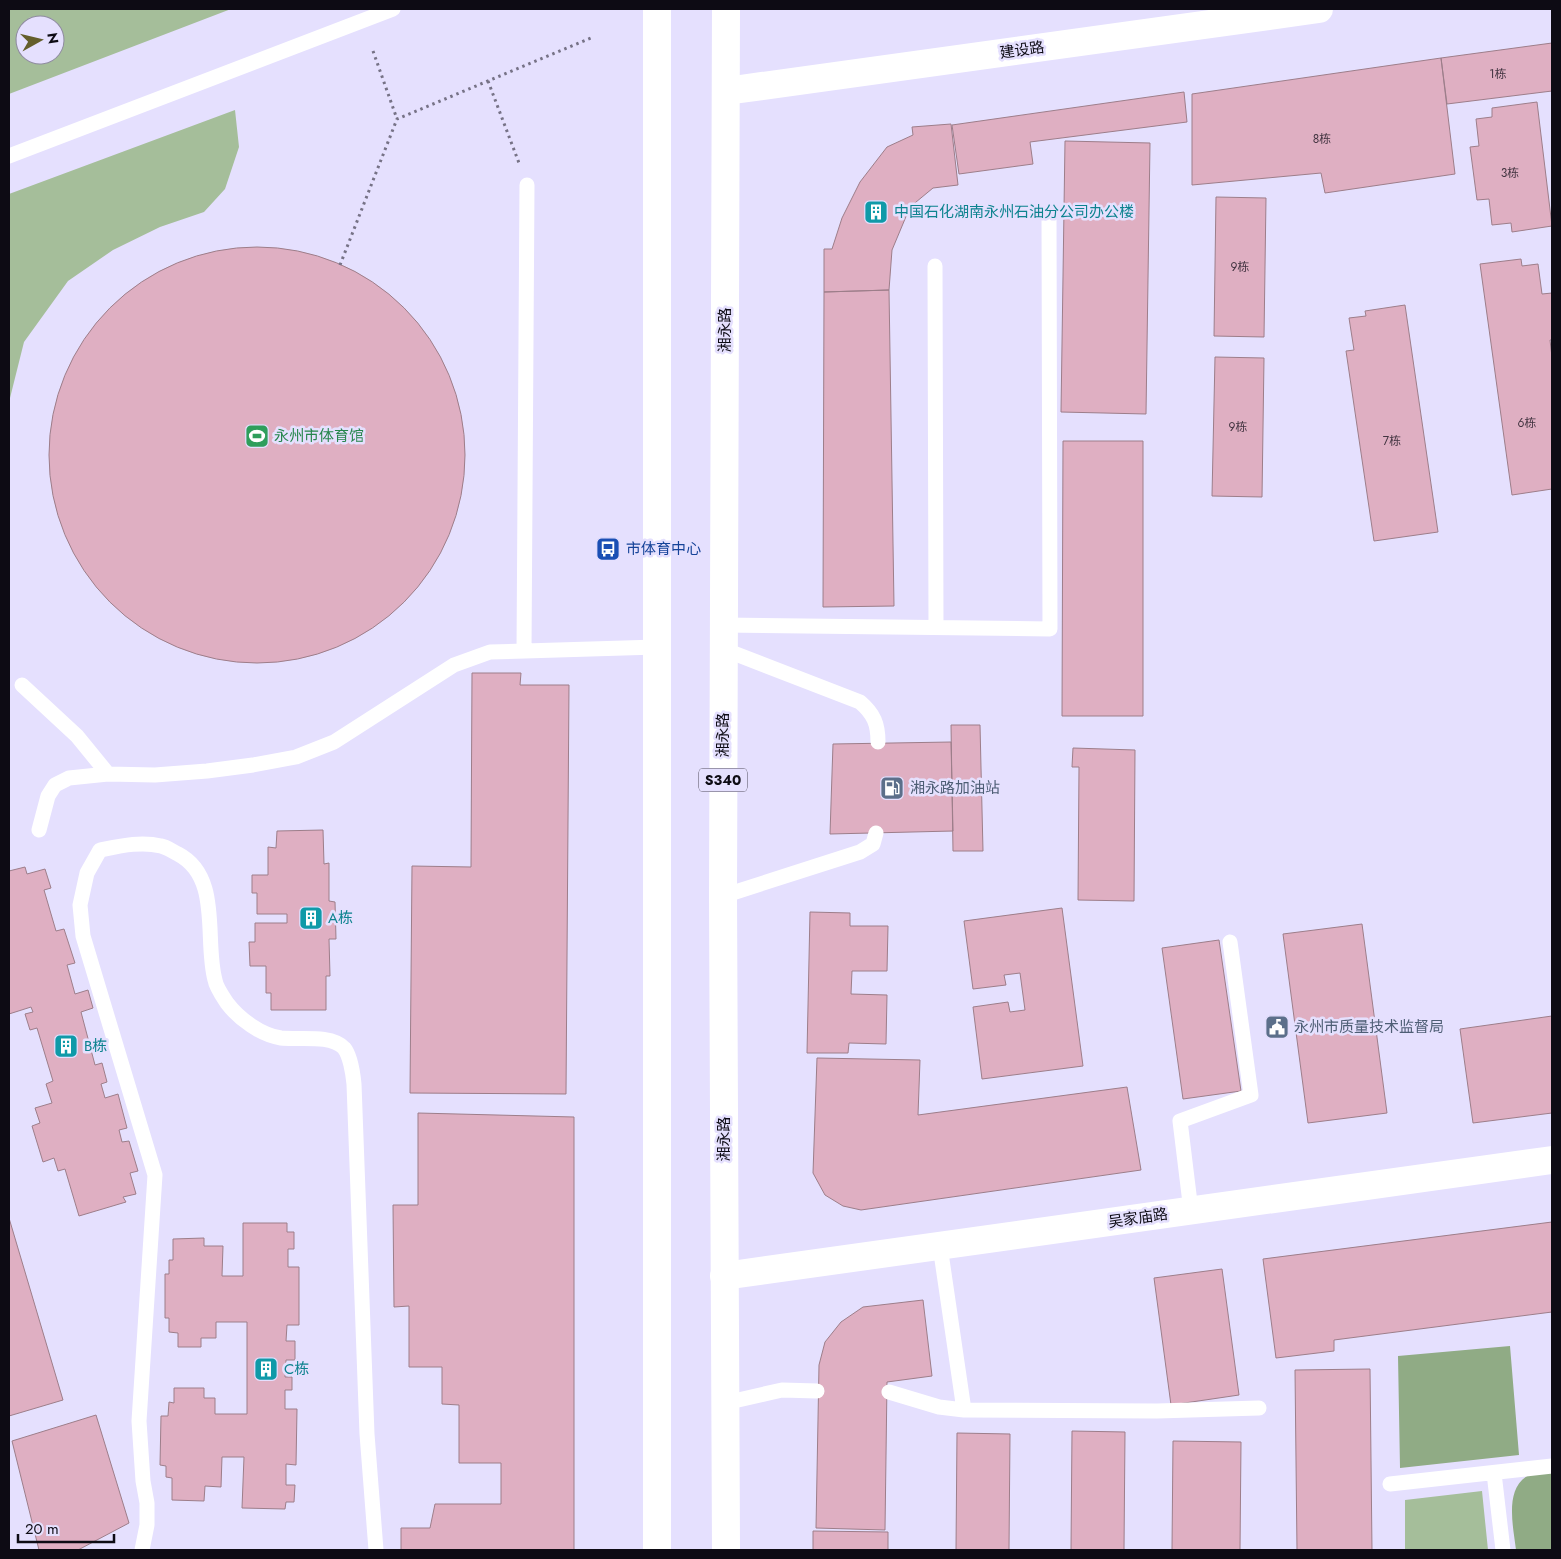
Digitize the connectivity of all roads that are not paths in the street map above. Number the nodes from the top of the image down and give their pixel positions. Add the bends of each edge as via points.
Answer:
1 (393, 9) edge
2 (657, 9) edge
3 (726, 9) edge
4 (1319, 9) edge
5 (726, 91) junction
6 (9, 156) edge
7 (527, 185) road end
8 (1049, 213) dead end
9 (935, 266) dead end
10 (936, 627) junction
11 (723, 637) junction
12 (658, 647) junction
13 (524, 652) junction
14 (22, 685) dead end
15 (878, 742) dead end
16 (108, 774) junction
17 (39, 830) dead end
18 (876, 833) dead end
19 (723, 896) junction
20 (1230, 942) dead end
21 (1552, 1160) edge
22 (1191, 1211) junction
23 (940, 1246) junction
24 (724, 1276) junction
25 (817, 1391) dead end
26 (888, 1392) dead end
27 (725, 1403) junction
28 (1259, 1408) dead end
29 (964, 1410) junction
30 (1552, 1466) edge
31 (1494, 1473) junction
32 (1390, 1484) dead end
33 (142, 1550) edge
34 (376, 1550) edge
35 (658, 1550) edge
36 (726, 1550) edge
37 (1503, 1550) edge

1 - 6 lane
2 - 12 main road
3 - 5 main road, 湘永路 / S340
4 - 5 main road, 建设路
5 - 11 main road, 湘永路 / S340
7 - 13 lane
8 - 10 lane via 1050,629
9 - 10 lane
10 - 11 lane
11 - 15 lane via 860,702 876,723
11 - 19 main road, 湘永路 / S340
12 - 13 lane
12 - 35 main road
13 - 16 lane via 490,652 454,665 334,742 296,757 207,771
14 - 16 lane via 77,736
16 - 17 lane via 69,778 55,785 48,796
18 - 19 lane via 872,844 860,852
19 - 24 main road, 湘永路 / S340
20 - 22 lane via 1251,1095 1180,1121
21 - 22 main road, 吴家庙路
22 - 23 main road, 吴家庙路
23 - 24 main road, 吴家庙路
23 - 29 lane
24 - 27 main road, 湘永路 / S340
25 - 27 lane via 782,1390
26 - 29 lane via 939,1407
27 - 36 main road, 湘永路 / S340
28 - 29 lane via 1157,1412
30 - 31 lane
31 - 32 lane
31 - 37 lane
33 - 34 lane via 147,1503 139,1421 155,1176 83,936 80,905 87,873 100,850 129,844 162,846 189,860 201,877 209,903 215,981 240,1017 279,1038 326,1039 343,1047 350,1063 354,1084 367,1434

